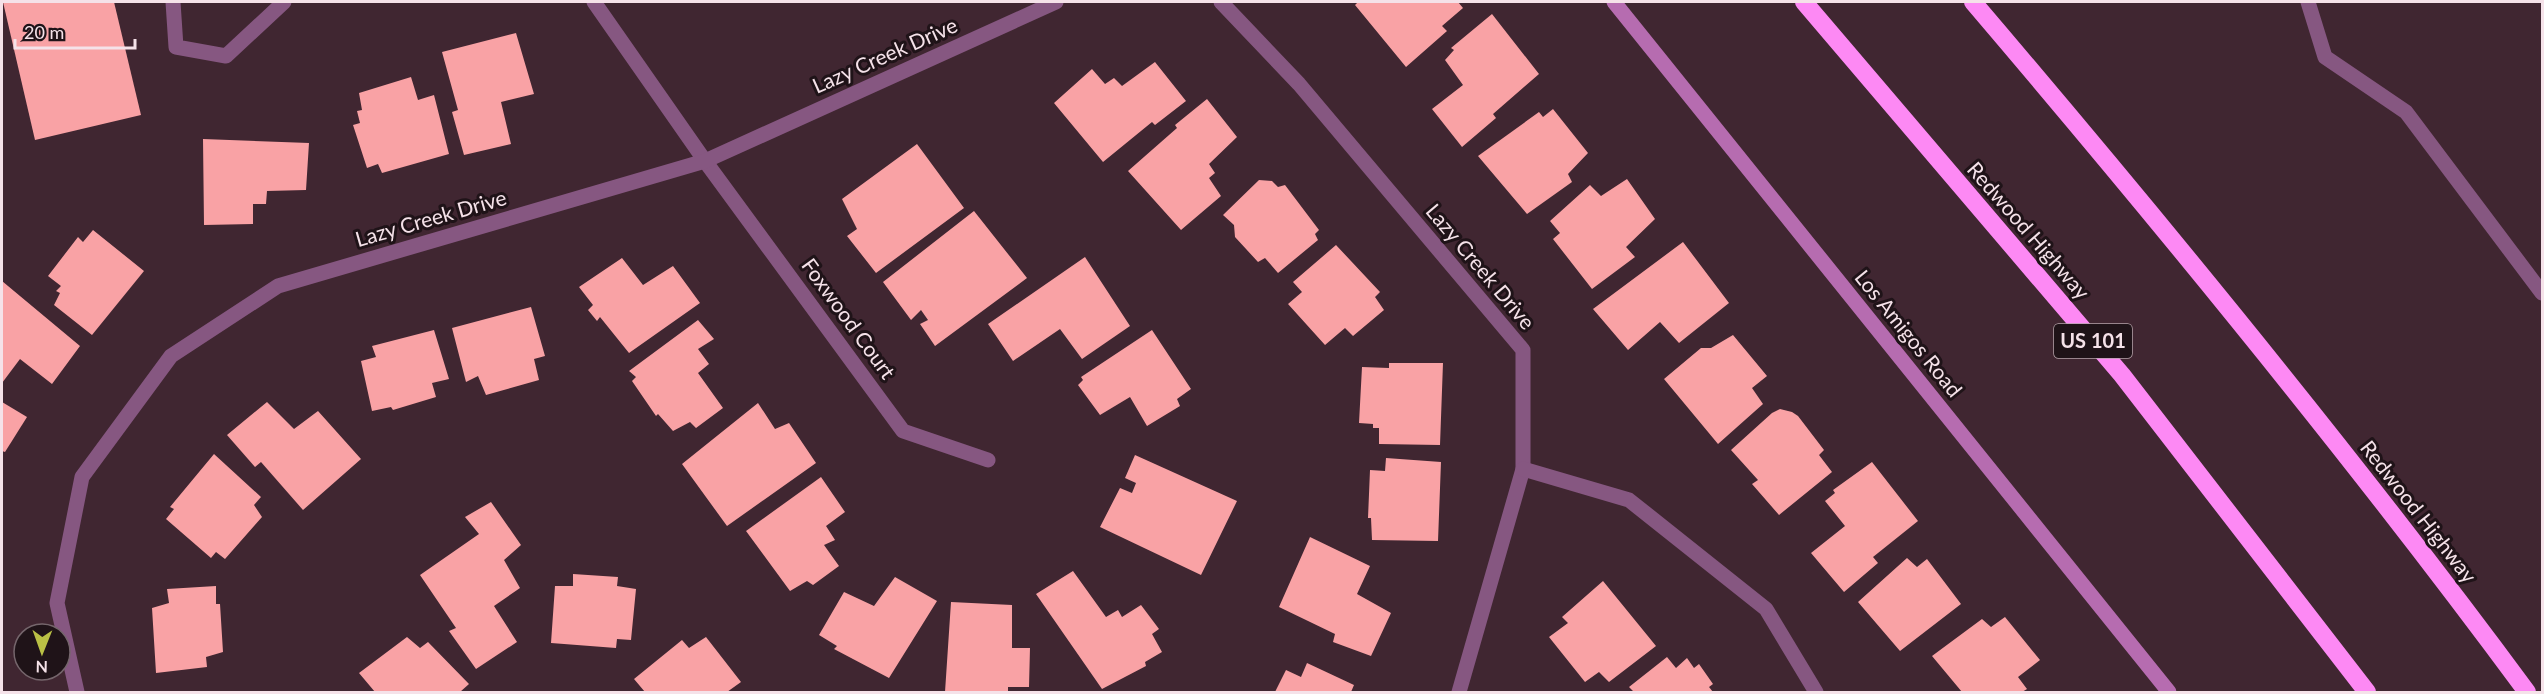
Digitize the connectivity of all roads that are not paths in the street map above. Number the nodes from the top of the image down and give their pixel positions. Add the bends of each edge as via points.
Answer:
1 (173, 2) edge
2 (284, 2) edge
3 (594, 2) edge
4 (1056, 2) edge
5 (1221, 2) edge
6 (1614, 2) edge
7 (1804, 2) edge
8 (1973, 2) edge
9 (2308, 2) edge
10 (705, 161) junction
11 (2542, 293) edge
12 (988, 460) dead end
13 (1523, 469) junction
14 (77, 693) edge
15 (1459, 693) edge
16 (1816, 693) edge
17 (2169, 693) edge
18 (2367, 693) edge
19 (2527, 693) edge

1 - 2 street via 176,47 226,56
3 - 10 street, Foxwood Court
4 - 10 street, Lazy Creek Drive
5 - 13 street, Lazy Creek Drive via 1299,84 1522,350
6 - 17 street, Los Amigos Road
7 - 18 highway, Redwood Highway / US 101 via 2122,375
8 - 19 highway, Redwood Highway via 2240,324
9 - 11 street via 2325,57 2406,112
10 - 12 street, Foxwood Court via 903,431
10 - 14 street, Lazy Creek Drive via 278,286 171,356 82,477 57,603
13 - 15 street, Lazy Creek Drive
13 - 16 street via 1629,500 1766,609

